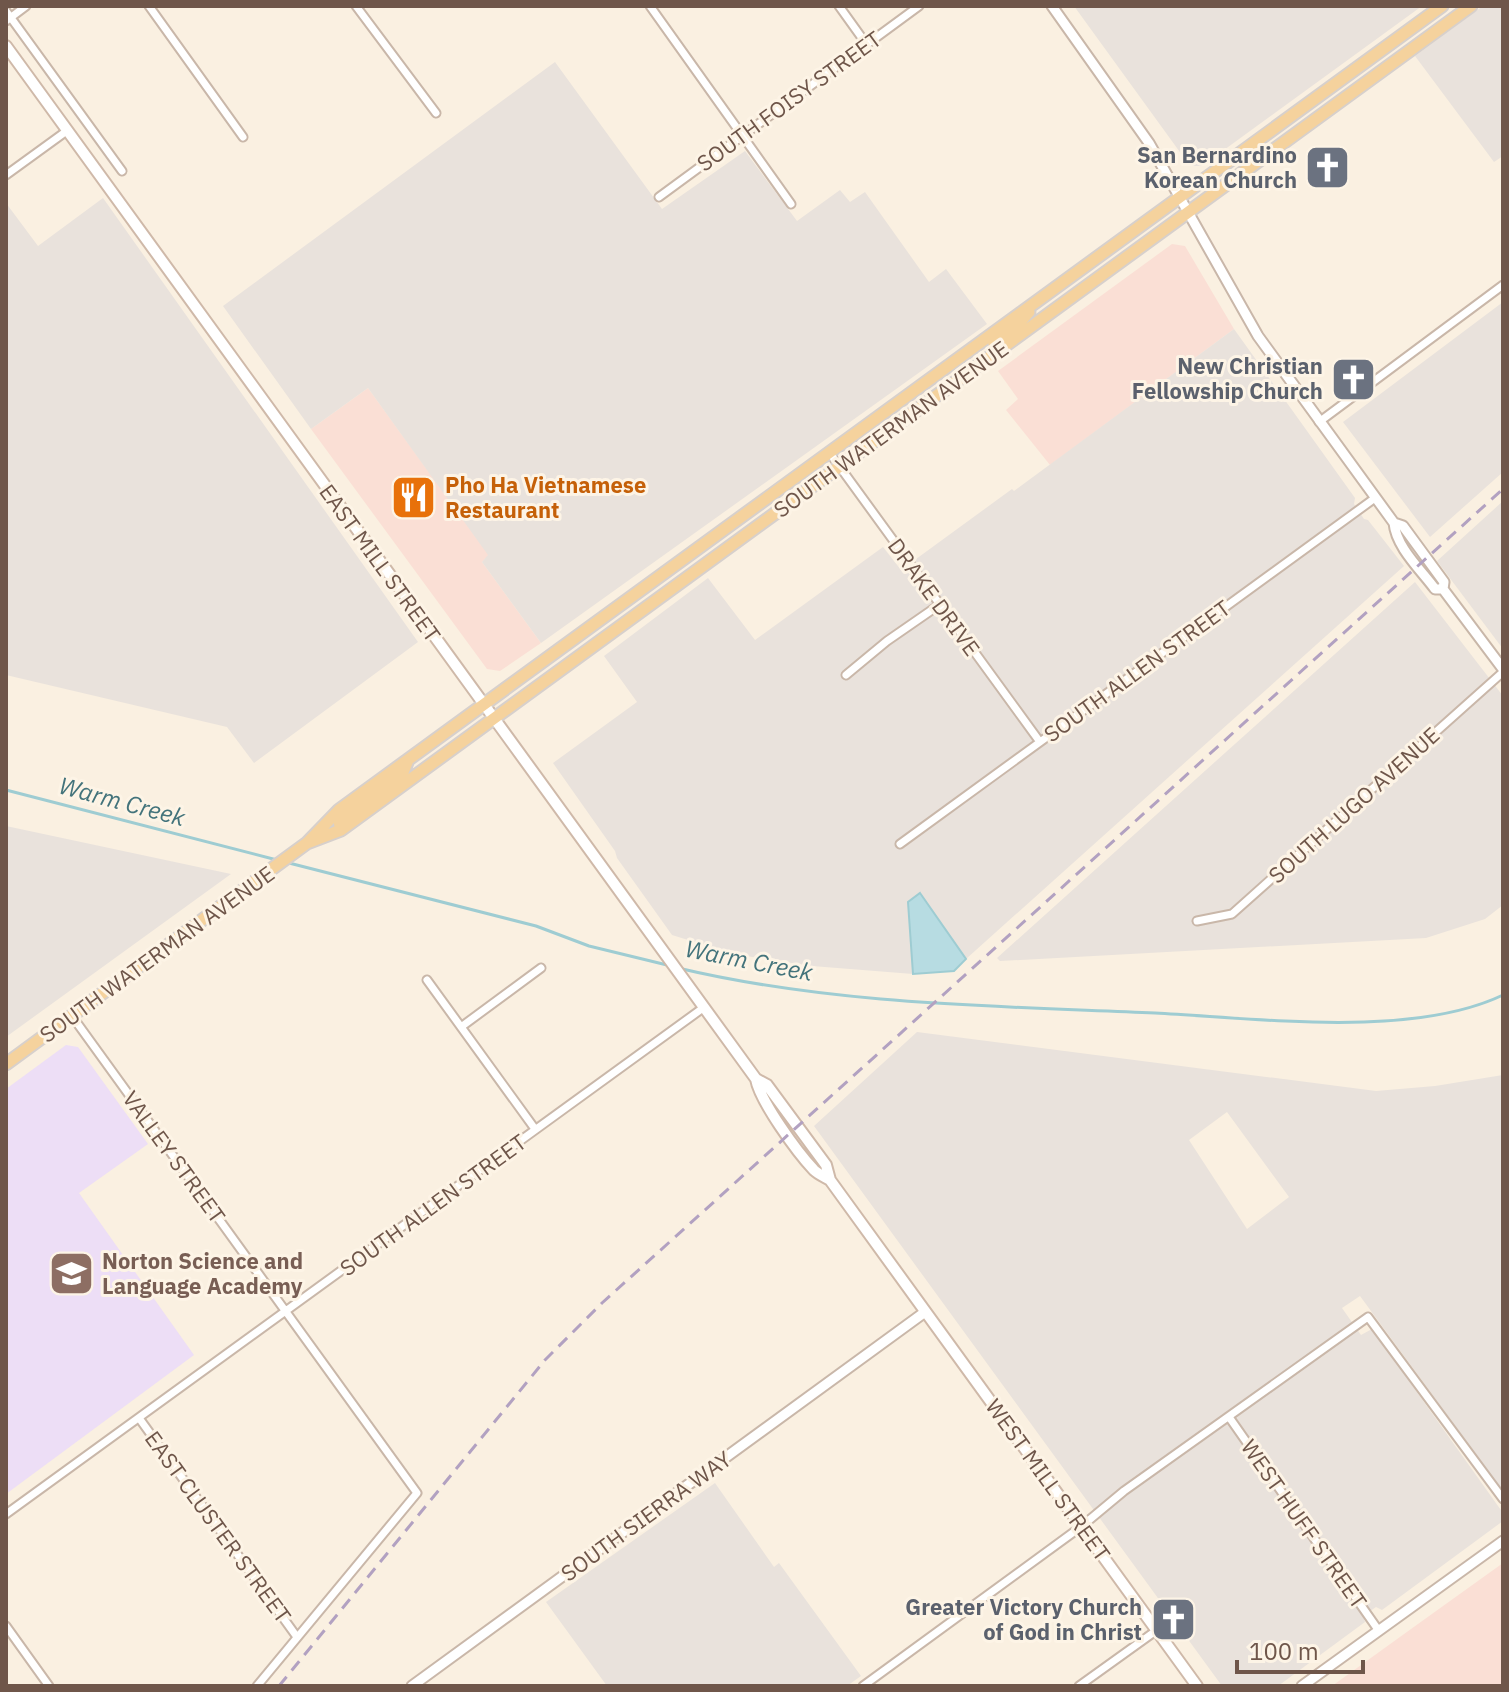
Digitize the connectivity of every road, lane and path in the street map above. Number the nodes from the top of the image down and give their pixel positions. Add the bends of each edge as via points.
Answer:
1 (26, 6) edge
2 (149, 6) edge
3 (356, 6) edge
4 (650, 6) edge
5 (839, 6) edge
6 (919, 6) edge
7 (1052, 6) edge
8 (1442, 6) edge
9 (1471, 6) edge
10 (8, 16) edge
11 (867, 45) junction
12 (6, 46) edge
13 (436, 113) dead end
14 (68, 130) junction
15 (742, 135) junction
16 (243, 137) dead end
17 (122, 171) dead end
18 (6, 175) edge
19 (1181, 196) junction
20 (659, 197) dead end
21 (791, 204) dead end
22 (1189, 211) junction
23 (1503, 285) edge
24 (1042, 296) junction
25 (995, 353) junction
26 (1319, 422) junction
27 (829, 452) junction
28 (840, 467) junction
29 (1375, 498) junction
30 (939, 605) junction
31 (1503, 670) edge
32 (846, 675) dead end
33 (483, 704) junction
34 (492, 718) junction
35 (1040, 742) junction
36 (408, 759) junction
37 (341, 830) junction
38 (307, 843) junction
39 (900, 844) dead end
40 (1197, 921) dead end
41 (541, 968) dead end
42 (427, 980) dead end
43 (703, 1008) junction
44 (72, 1016) junction
45 (461, 1027) junction
46 (6, 1064) edge
47 (535, 1129) junction
48 (286, 1312) junction
49 (925, 1312) junction
50 (1229, 1417) junction
51 (139, 1418) junction
52 (1503, 1499) edge
53 (6, 1514) edge
54 (1082, 1526) junction
55 (1503, 1541) edge
56 (6, 1626) edge
57 (1157, 1630) junction
58 (1379, 1631) junction
59 (297, 1637) junction
60 (49, 1686) edge
61 (257, 1686) edge
62 (412, 1686) edge
63 (863, 1686) edge
64 (1079, 1686) edge
65 (1197, 1686) edge
66 (1302, 1686) edge

1 - 10 street
2 - 16 street
3 - 13 street
4 - 15 street
5 - 11 street
6 - 11 street, SOUTH FOISY STREET
7 - 19 street
8 - 19 main road, SOUTH WATERMAN AVENUE
9 - 22 main road, SOUTH WATERMAN AVENUE
10 - 17 street
11 - 15 street, SOUTH FOISY STREET
12 - 14 main road, EAST MILL STREET
14 - 18 street
14 - 33 main road, EAST MILL STREET
15 - 20 street, SOUTH FOISY STREET
15 - 21 street
19 - 22 street
19 - 24 main road, SOUTH WATERMAN AVENUE
22 - 25 main road, SOUTH WATERMAN AVENUE
22 - 26 street via 1258,336
23 - 26 street
24 - 25 main road via 994,343
24 - 27 main road, SOUTH WATERMAN AVENUE
25 - 28 main road, SOUTH WATERMAN AVENUE
26 - 29 street
27 - 28 street, DRAKE DRIVE
27 - 33 main road, SOUTH WATERMAN AVENUE
28 - 30 street, DRAKE DRIVE
28 - 34 main road, SOUTH WATERMAN AVENUE
29 - 31 street via 1435,589 1443,589
29 - 35 street, SOUTH ALLEN STREET
30 - 32 street
30 - 35 street, DRAKE DRIVE
31 - 40 street, SOUTH LUGO AVENUE via 1232,914
33 - 34 main road, EAST MILL STREET
33 - 36 main road, SOUTH WATERMAN AVENUE
34 - 37 main road, SOUTH WATERMAN AVENUE
34 - 43 main road, EAST MILL STREET
35 - 39 street, SOUTH ALLEN STREET
36 - 37 main road via 402,775 339,821
36 - 38 main road, SOUTH WATERMAN AVENUE via 329,817
37 - 38 main road, SOUTH WATERMAN AVENUE
38 - 44 main road, SOUTH WATERMAN AVENUE
41 - 45 street
42 - 45 street
43 - 47 street, SOUTH ALLEN STREET
43 - 49 main road, EAST MILL STREET via 815,1172 830,1180
44 - 46 main road, SOUTH WATERMAN AVENUE
44 - 48 street, VALLEY STREET
45 - 47 street
47 - 48 street, SOUTH ALLEN STREET
48 - 51 street, SOUTH ALLEN STREET
48 - 59 street, VALLEY STREET via 417,1493
49 - 54 main road, WEST MILL STREET
49 - 62 street, SOUTH SIERRA WAY
50 - 52 street via 1368,1317
50 - 54 street
50 - 58 street, WEST HUFF STREET
51 - 53 street, SOUTH ALLEN STREET
51 - 59 street, EAST CLUSTER STREET
54 - 57 main road, WEST MILL STREET
54 - 63 street
55 - 58 street
56 - 60 street
57 - 64 street
57 - 65 main road, WEST MILL STREET
58 - 66 street
59 - 61 street

